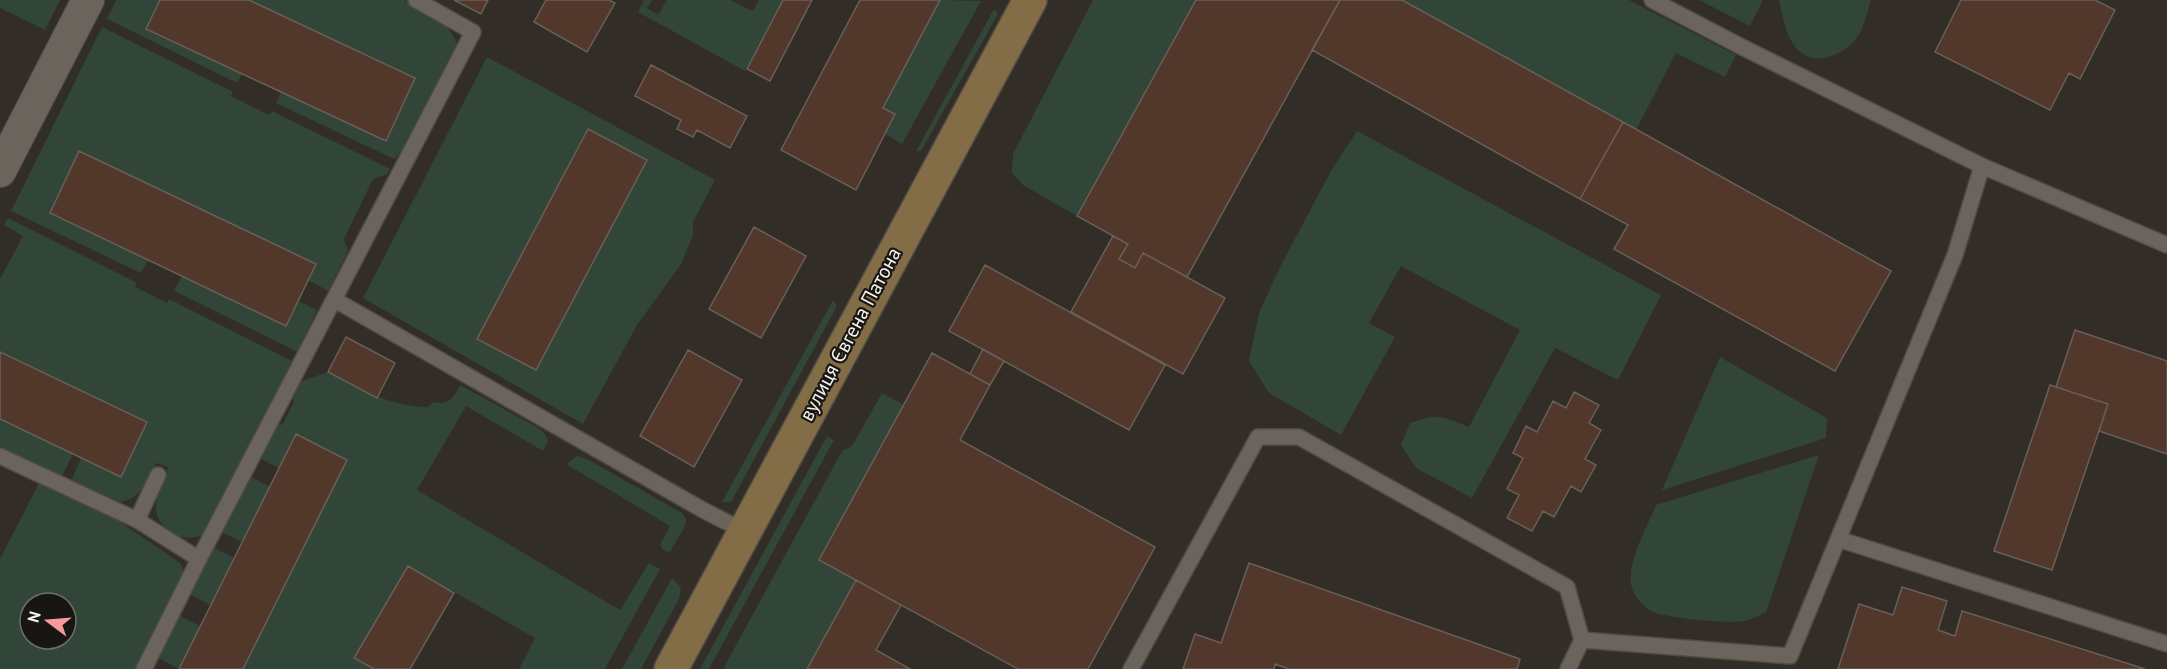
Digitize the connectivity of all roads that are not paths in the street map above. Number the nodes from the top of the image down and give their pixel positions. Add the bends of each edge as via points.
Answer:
1 (88, 0) edge
2 (416, 0) edge
3 (1030, 0) edge
4 (1652, 0) edge
5 (2, 161) edge
6 (1982, 166) junction
7 (2167, 245) edge
8 (335, 300) junction
9 (0, 456) edge
10 (158, 475) dead end
11 (137, 520) junction
12 (746, 532) junction
13 (1838, 539) junction
14 (199, 559) junction
15 (1582, 640) junction
16 (2167, 644) edge
17 (1787, 663) edge
18 (144, 669) edge
19 (671, 669) edge
20 (1131, 669) edge
21 (1568, 669) edge

1 - 5 street
2 - 8 lane via 473,32
3 - 12 street, вулиця Євгена Патона
4 - 6 lane
6 - 7 lane
6 - 13 lane via 1955,255
8 - 12 lane
8 - 14 lane
9 - 11 lane
10 - 11 lane
11 - 14 lane
12 - 19 street, вулиця Євгена Патона
13 - 16 lane
13 - 17 lane
14 - 18 lane
15 - 17 lane
15 - 20 lane via 1567,587 1299,437 1258,437
15 - 21 lane

